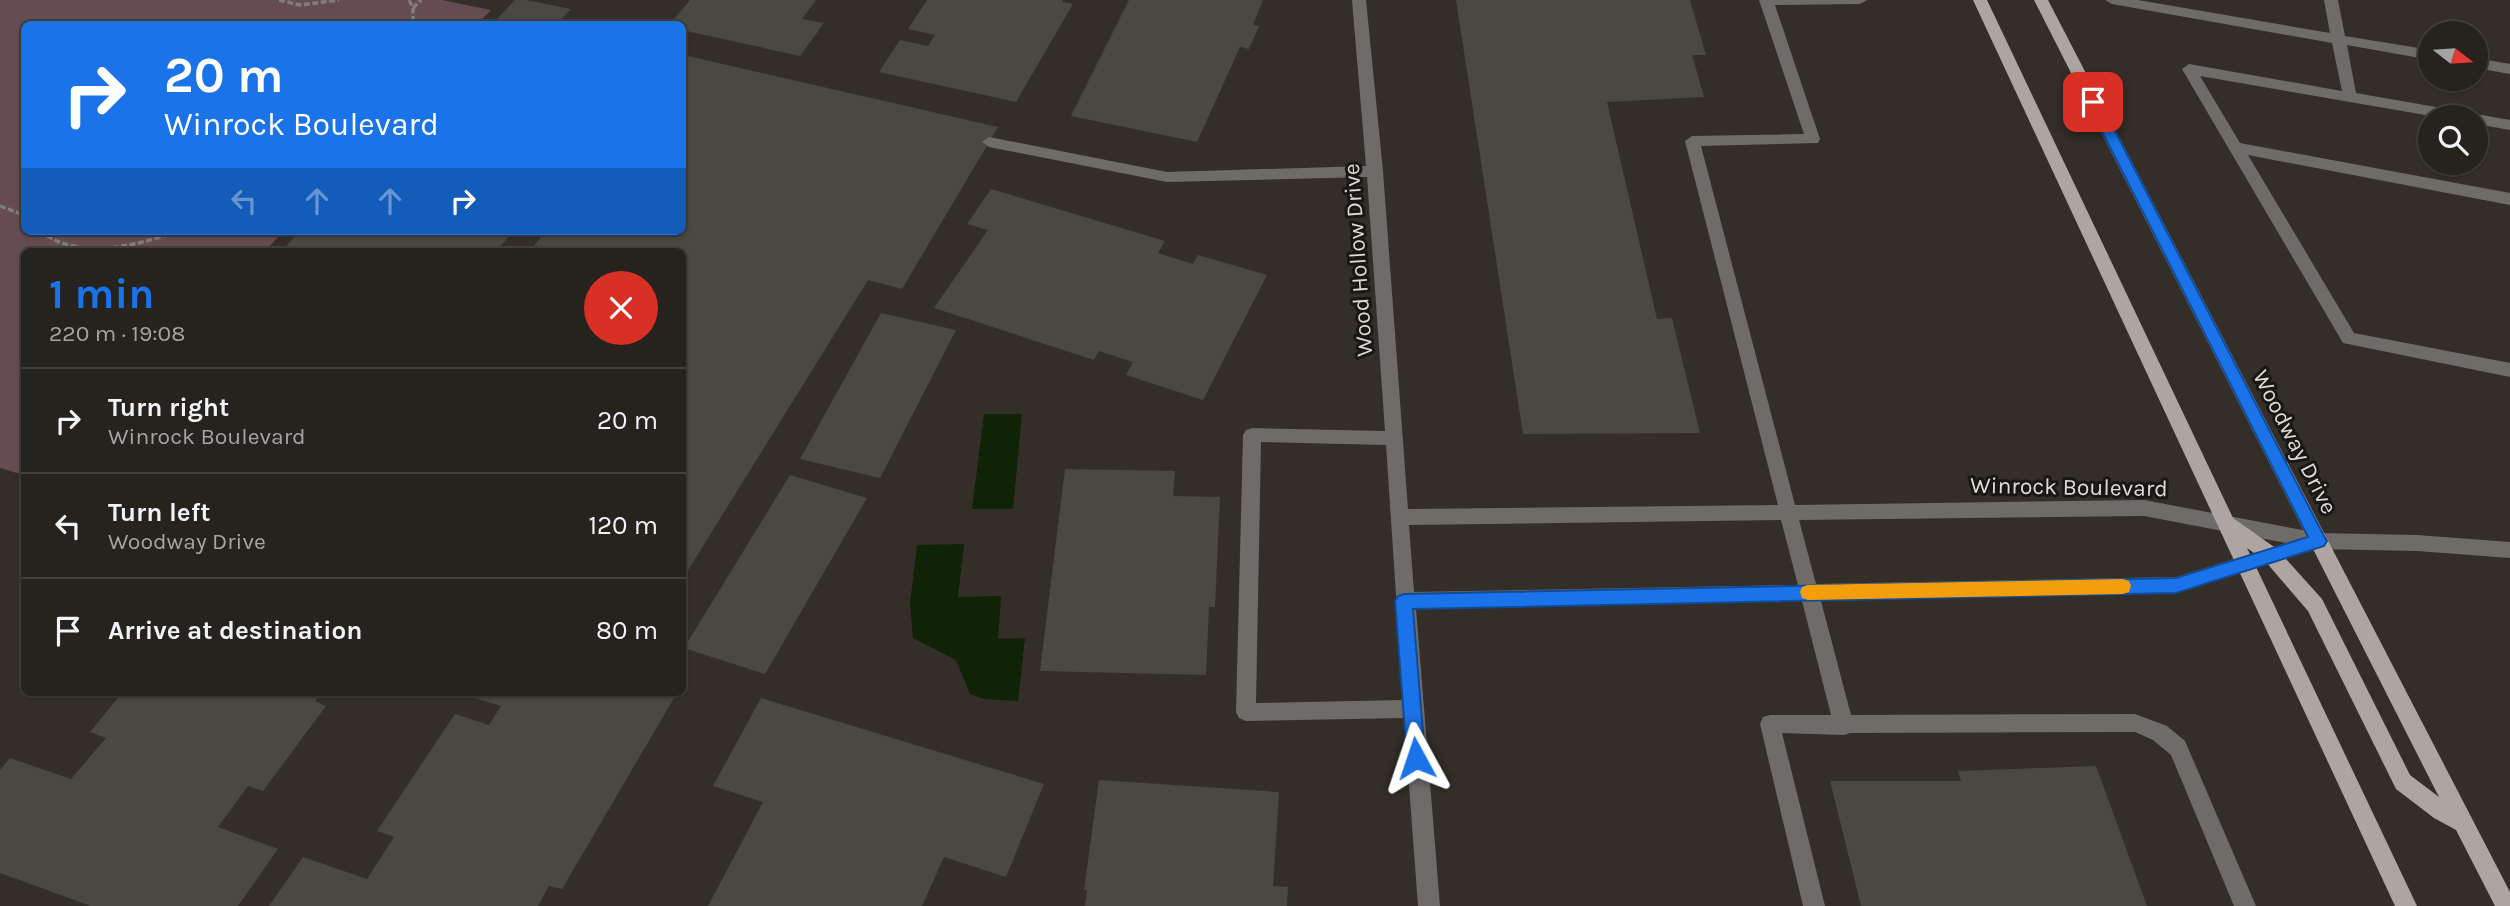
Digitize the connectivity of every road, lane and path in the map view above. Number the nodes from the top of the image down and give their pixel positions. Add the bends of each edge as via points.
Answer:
1 (279, 0) edge
2 (339, 0) edge
3 (409, 0) edge
4 (421, 0) edge
5 (1359, 0) edge
6 (1860, 0) edge
7 (1980, 0) edge
8 (2041, 0) edge
9 (2112, 0) edge
10 (2331, 0) edge
11 (1767, 1) edge
12 (413, 8) junction
13 (413, 21) edge
14 (2339, 39) junction
15 (2418, 53) edge
16 (2488, 65) edge
17 (2510, 69) edge
18 (2350, 97) junction
19 (2418, 109) edge
20 (2488, 121) edge
21 (2510, 125) edge
22 (989, 142) dead end
23 (2235, 147) junction
24 (1376, 172) junction
25 (2510, 199) edge
26 (0, 206) edge
27 (21, 214) edge
28 (44, 235) edge
29 (165, 235) edge
30 (76, 248) edge
31 (94, 248) edge
32 (2510, 370) edge
33 (1394, 438) junction
34 (1787, 513) junction
35 (1399, 517) junction
36 (2227, 524) junction
37 (2318, 541) junction
38 (2510, 550) edge
39 (2272, 555) junction
40 (2244, 564) junction
41 (1808, 592) junction
42 (1404, 601) junction
43 (1412, 709) junction
44 (1844, 726) junction
45 (2463, 823) junction
46 (1429, 906) edge
47 (1814, 906) edge
48 (2245, 906) edge
49 (2406, 906) edge
50 (2506, 906) edge

1 - 2 path via 300,5
3 - 12 path
4 - 12 path
5 - 24 street, Wood Hollow Drive
6 - 11 street
7 - 36 main road
8 - 37 main road, Woodway Drive
9 - 14 street
10 - 14 street
11 - 34 street via 1813,139 1692,141
12 - 13 path
14 - 15 street
14 - 18 street
16 - 17 street
18 - 19 street
18 - 23 street via 2189,69
20 - 21 street
22 - 24 street via 1167,177
23 - 25 street
23 - 32 street via 2349,338
24 - 33 street, Wood Hollow Drive
26 - 27 path
28 - 30 path
29 - 31 path
33 - 35 street, Wood Hollow Drive
33 - 43 street via 1252,435 1246,712
34 - 35 street, Winrock Boulevard
34 - 36 street, Winrock Boulevard via 2144,508
34 - 41 street
35 - 42 street
36 - 37 street, Winrock Boulevard
36 - 39 main road
36 - 40 main road
37 - 38 street via 2417,542
37 - 39 street
37 - 45 main road, Woodway Drive
39 - 40 street
39 - 45 main road via 2315,605 2403,782
40 - 41 street via 2176,585
40 - 49 main road
41 - 42 street
41 - 44 street
42 - 43 street
43 - 46 street
44 - 47 street via 1770,724
44 - 48 street via 2135,723 2160,733 2178,748
45 - 50 main road, Woodway Drive

